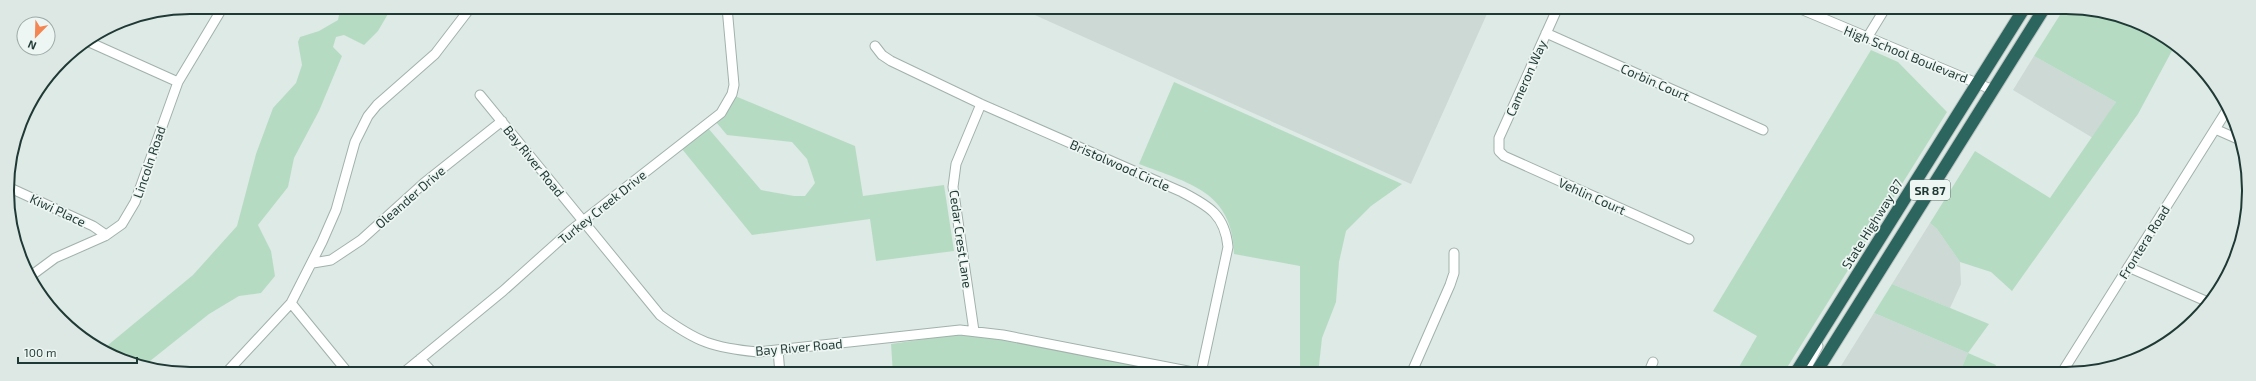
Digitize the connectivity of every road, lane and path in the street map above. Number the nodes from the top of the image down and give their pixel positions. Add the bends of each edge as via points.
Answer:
1 (219, 14) edge
2 (466, 14) edge
3 (728, 14) edge
4 (1555, 14) edge
5 (1812, 14) edge
6 (1882, 14) edge
7 (2021, 14) edge
8 (2041, 14) edge
9 (1546, 33) junction
10 (1867, 38) junction
11 (93, 44) edge
12 (875, 46) dead end
13 (178, 82) junction
14 (1977, 83) junction
15 (1993, 90) junction
16 (480, 95) dead end
17 (981, 104) junction
18 (2225, 114) edge
19 (502, 121) junction
20 (2215, 129) junction
21 (1764, 130) dead end
22 (2234, 137) edge
23 (1498, 149) joint
24 (14, 190) edge
25 (583, 221) junction
26 (106, 235) junction
27 (1689, 239) dead end
28 (1454, 253) dead end
29 (313, 263) junction
30 (2128, 267) junction
31 (35, 274) edge
32 (2204, 300) edge
33 (291, 303) junction
34 (1831, 317) junction
35 (974, 331) junction
36 (778, 350) junction
37 (420, 359) junction
38 (1652, 362) dead end
39 (232, 367) edge
40 (343, 367) edge
41 (410, 367) edge
42 (427, 367) edge
43 (779, 367) edge
44 (1169, 367) edge
45 (1203, 367) edge
46 (1414, 367) edge
47 (1650, 367) edge
48 (1799, 367) edge
49 (1807, 367) edge
50 (1819, 367) edge
51 (2065, 367) edge

1 - 13 street, Lincoln Road
2 - 29 street via 435,54 368,116 355,142 336,210
3 - 25 street, Turkey Creek Drive via 734,85 721,113
4 - 9 street, Cameron Way
5 - 10 street, High School Boulevard
6 - 10 street
7 - 14 highway, State Highway 87 / SR 87
8 - 15 highway, SR 87
9 - 21 street, Corbin Court
9 - 23 street, Cameron Way via 1499,138
10 - 14 street, High School Boulevard
11 - 13 street
12 - 17 street, Bristolwood Circle via 891,61
13 - 26 street, Lincoln Road via 135,202 122,224
14 - 15 street, High School Boulevard
14 - 34 highway, State Highway 87 / SR 87
15 - 50 highway, SR 87
16 - 19 street, Bay River Road
17 - 35 street, Cedar Crest Lane via 953,174
17 - 45 street, Bristolwood Circle via 1182,192 1210,208 1217,215 1226,233 1228,247
18 - 20 street, Frontera Road
19 - 25 street, Bay River Road
19 - 29 street, Oleander Drive via 424,183 361,240 331,260
20 - 22 street
20 - 30 street, Frontera Road
23 - 27 street, Vehlin Court via 1504,156
24 - 26 street, Kiwi Place via 93,226
25 - 36 street, Bay River Road via 660,315 687,335 710,345 737,350
25 - 37 street, Turkey Creek Drive via 503,292
26 - 31 street, Lincoln Road via 55,258
28 - 46 street via 1454,273 1450,285
29 - 33 street
30 - 32 street
30 - 51 street, Frontera Road
33 - 39 street
33 - 40 street
34 - 48 highway, State Highway 87 / SR 87
34 - 49 street
35 - 36 street, Bay River Road via 960,330
35 - 44 street, Bay River Road
36 - 43 street
37 - 41 street, Turkey Creek Drive
37 - 42 street
38 - 47 street

